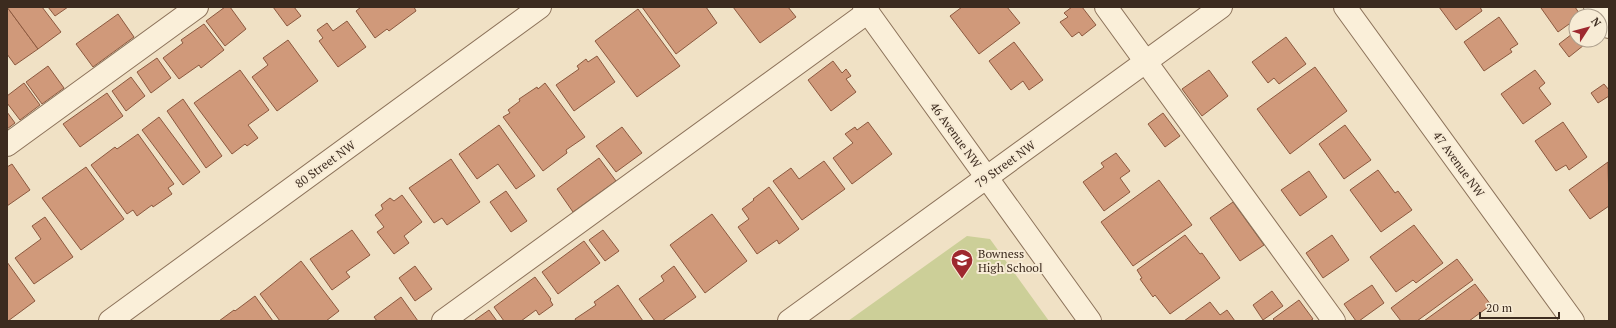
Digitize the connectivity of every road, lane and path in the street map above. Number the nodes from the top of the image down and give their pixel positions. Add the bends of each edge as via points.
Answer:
1 (197, 7) edge
2 (540, 7) edge
3 (1106, 7) edge
4 (1221, 7) edge
5 (1345, 7) edge
6 (1595, 7) edge
7 (866, 10) edge
8 (1609, 27) edge
9 (1145, 62) junction
10 (7, 145) edge
11 (987, 177) junction
12 (110, 321) edge
13 (443, 321) edge
14 (789, 321) edge
15 (1090, 321) edge
16 (1334, 321) edge
17 (1573, 321) edge

1 - 10 street
2 - 12 street, 80 Street NW
3 - 9 street
4 - 9 street, 79 Street NW
5 - 17 street, 47 Avenue NW
6 - 8 street
7 - 11 street, 46 Avenue NW
7 - 13 street
9 - 11 street, 79 Street NW
9 - 16 street
11 - 14 street, 79 Street NW
11 - 15 street, 46 Avenue NW

